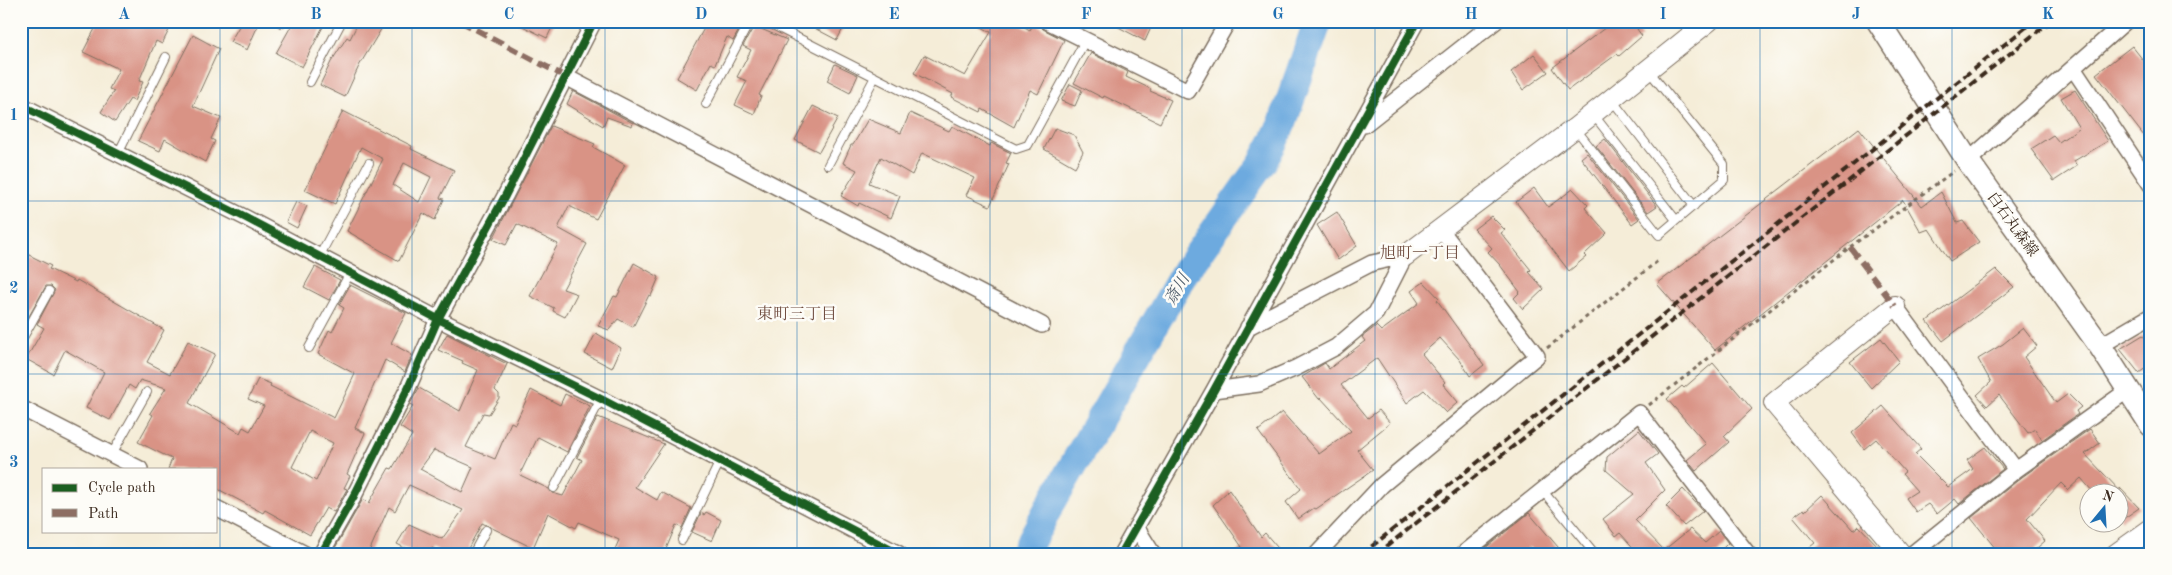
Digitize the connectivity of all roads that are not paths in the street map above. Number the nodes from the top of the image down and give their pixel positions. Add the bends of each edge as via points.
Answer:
1 (342, 21) edge
2 (594, 21) edge
3 (750, 21) edge
4 (765, 21) edge
5 (1046, 21) edge
6 (1228, 21) edge
7 (1417, 21) edge
8 (1496, 21) edge
9 (1709, 21) edge
10 (1878, 21) edge
11 (2126, 21) edge
12 (1085, 42) junction
13 (166, 57) dead end
14 (2073, 68) junction
15 (1649, 71) junction
16 (566, 77) junction
17 (875, 77) junction
18 (310, 82) dead end
19 (1612, 100) junction
20 (706, 104) dead end
21 (21, 105) edge
22 (1593, 114) junction
23 (1576, 128) junction
24 (1359, 129) junction
25 (118, 154) junction
26 (1968, 161) junction
27 (368, 163) dead end
28 (828, 165) dead end
29 (2151, 185) edge
30 (1694, 206) junction
31 (1676, 220) junction
32 (1441, 230) junction
33 (1405, 256) junction
34 (319, 257) junction
35 (350, 273) junction
36 (49, 290) dead end
37 (1895, 306) joint
38 (2151, 316) edge
39 (438, 319) junction
40 (1042, 325) dead end
41 (1248, 327) junction
42 (21, 341) edge
43 (2100, 346) junction
44 (309, 348) dead end
45 (1214, 390) junction
46 (2128, 390) junction
47 (147, 392) dead end
48 (601, 399) junction
49 (21, 408) edge
50 (2151, 425) edge
51 (112, 454) junction
52 (720, 461) junction
53 (138, 468) edge
54 (2016, 470) junction
55 (554, 488) dead end
56 (1542, 490) junction
57 (218, 509) edge
58 (1136, 527) junction
59 (2151, 529) edge
60 (486, 530) dead end
61 (682, 540) dead end
62 (305, 554) edge
63 (321, 554) edge
64 (473, 554) edge
65 (898, 554) edge
66 (1121, 554) edge
67 (1153, 554) edge
68 (1317, 554) edge
69 (1463, 554) edge
70 (1595, 554) edge
71 (1748, 554) edge
72 (1901, 554) edge
73 (1912, 554) edge
74 (2116, 554) edge

1 - 18 lane
2 - 16 street
3 - 20 lane
4 - 17 lane
5 - 12 street
6 - 12 street via 1188,91
7 - 24 street
8 - 24 street
9 - 15 street
10 - 26 main road, 白石丸森線
11 - 14 street
12 - 17 lane via 1028,145 1016,148
13 - 25 lane
14 - 26 street
14 - 29 street
15 - 19 street
15 - 30 lane via 1724,164 1724,180
16 - 39 street
16 - 40 street
17 - 28 lane
19 - 22 street
19 - 30 lane
21 - 25 street
22 - 23 street
22 - 31 lane
23 - 31 lane via 1659,235
23 - 32 street
24 - 41 street
25 - 34 street
26 - 43 main road, 白石丸森線
27 - 34 lane
30 - 31 lane
32 - 33 street
32 - 68 street via 1537,356 1382,485
33 - 41 street via 1372,263
33 - 45 street via 1376,313 1336,347 1259,384
34 - 35 street
35 - 39 street
35 - 44 lane
36 - 42 lane
37 - 54 street
37 - 72 street via 1774,403
38 - 43 street
39 - 48 street
39 - 63 street via 408,388
41 - 45 street
43 - 46 main road, 白石丸森線
45 - 58 street
46 - 50 main road, 白石丸森線
46 - 54 street
47 - 51 lane
48 - 52 street
48 - 55 lane
49 - 51 street
51 - 53 street
52 - 61 lane
52 - 65 street
54 - 73 street
56 - 69 street
56 - 70 lane
56 - 71 street via 1639,413
57 - 62 street
58 - 66 street
58 - 67 street
59 - 74 street
60 - 64 lane

